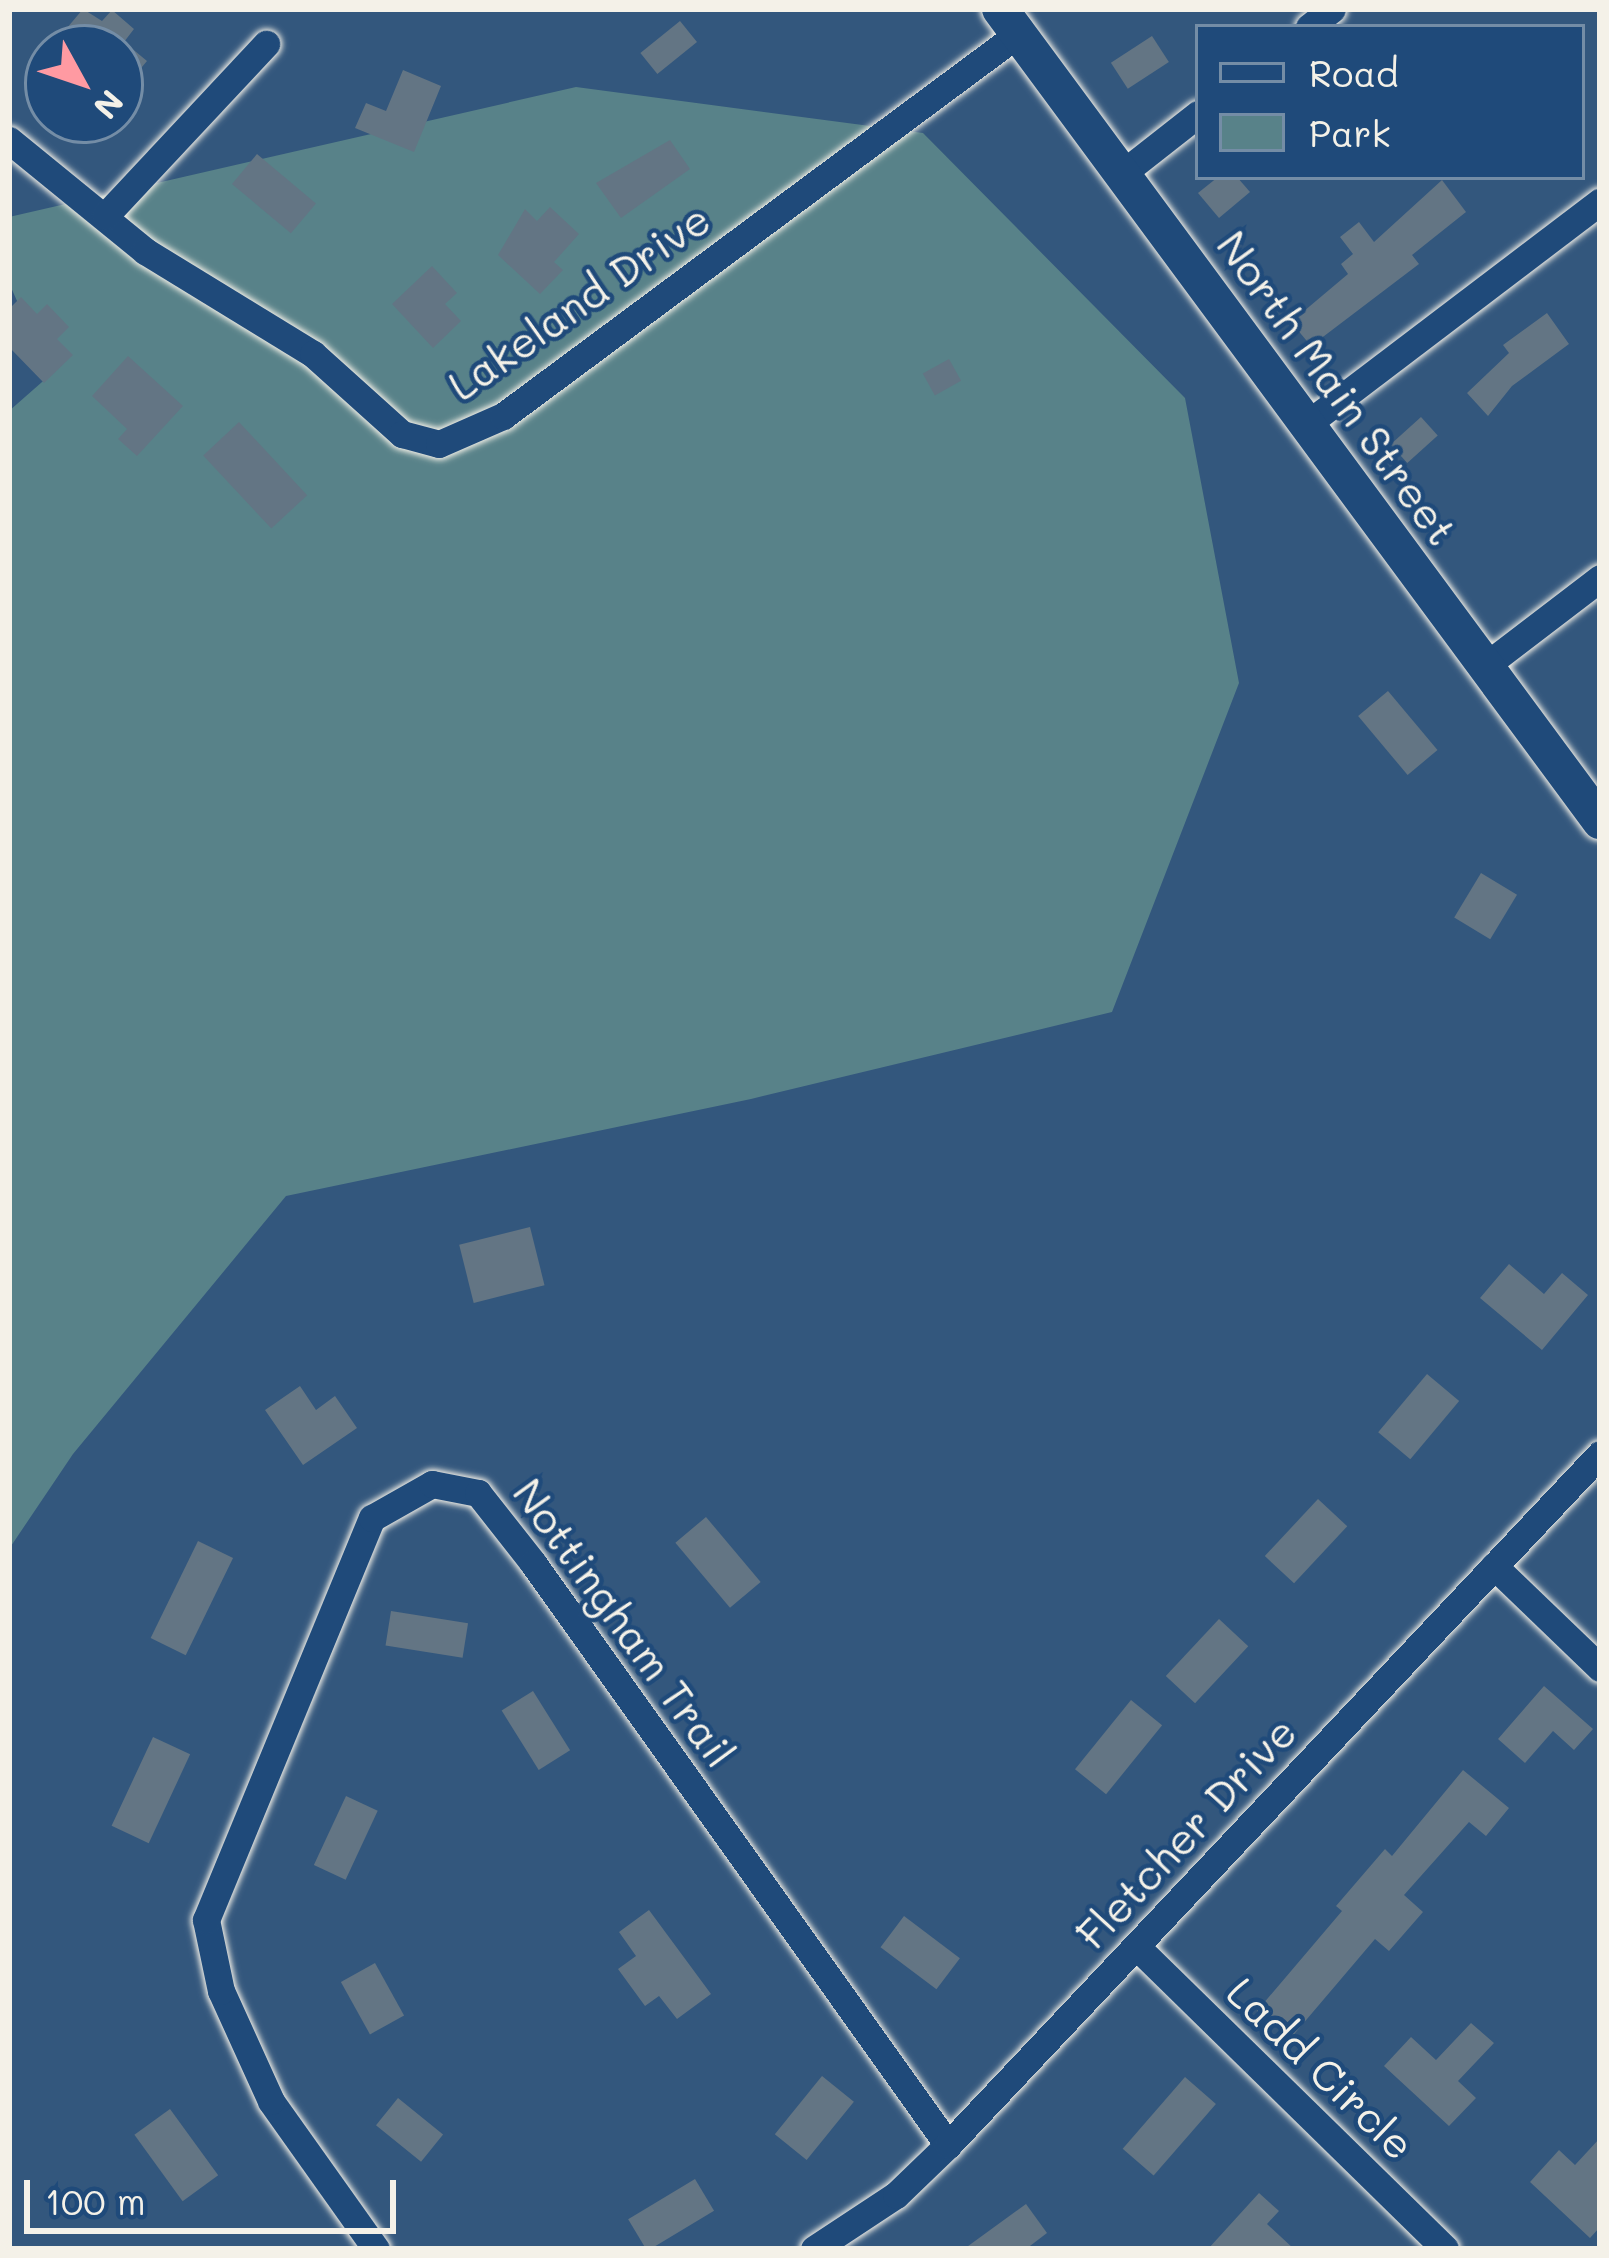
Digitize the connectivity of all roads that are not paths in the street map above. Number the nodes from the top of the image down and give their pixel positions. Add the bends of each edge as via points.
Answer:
1 (1009, 22) edge
2 (266, 44) dead end
3 (1195, 116) edge
4 (9, 140) edge
5 (1124, 172) junction
6 (1600, 202) edge
7 (105, 217) junction
8 (1307, 424) junction
9 (1600, 578) edge
10 (1486, 666) junction
11 (1600, 821) edge
12 (1600, 1454) edge
13 (1494, 1565) junction
14 (1600, 1668) edge
15 (1137, 1947) junction
16 (948, 2145) junction
17 (846, 2242) edge
18 (376, 2249) edge
19 (814, 2249) edge
20 (1445, 2249) edge

1 - 5 street, North Main Street
1 - 7 street, Lakeland Drive via 503,416 439,444 402,434 313,353 203,290
2 - 7 street
3 - 5 street
4 - 7 street, Lakeland Drive
5 - 8 street, North Main Street
6 - 8 street
8 - 10 street, North Main Street
9 - 10 street
10 - 11 street, North Main Street
12 - 13 street, Fletcher Drive
13 - 14 street
13 - 15 street, Fletcher Drive
15 - 16 street, Fletcher Drive
15 - 20 street, Ladd Circle
16 - 17 street, Fletcher Drive
16 - 18 street, Nottingham Trail via 533,1563 478,1493 432,1484 372,1518 206,1920 221,1991 271,2101
17 - 19 street, Fletcher Drive

